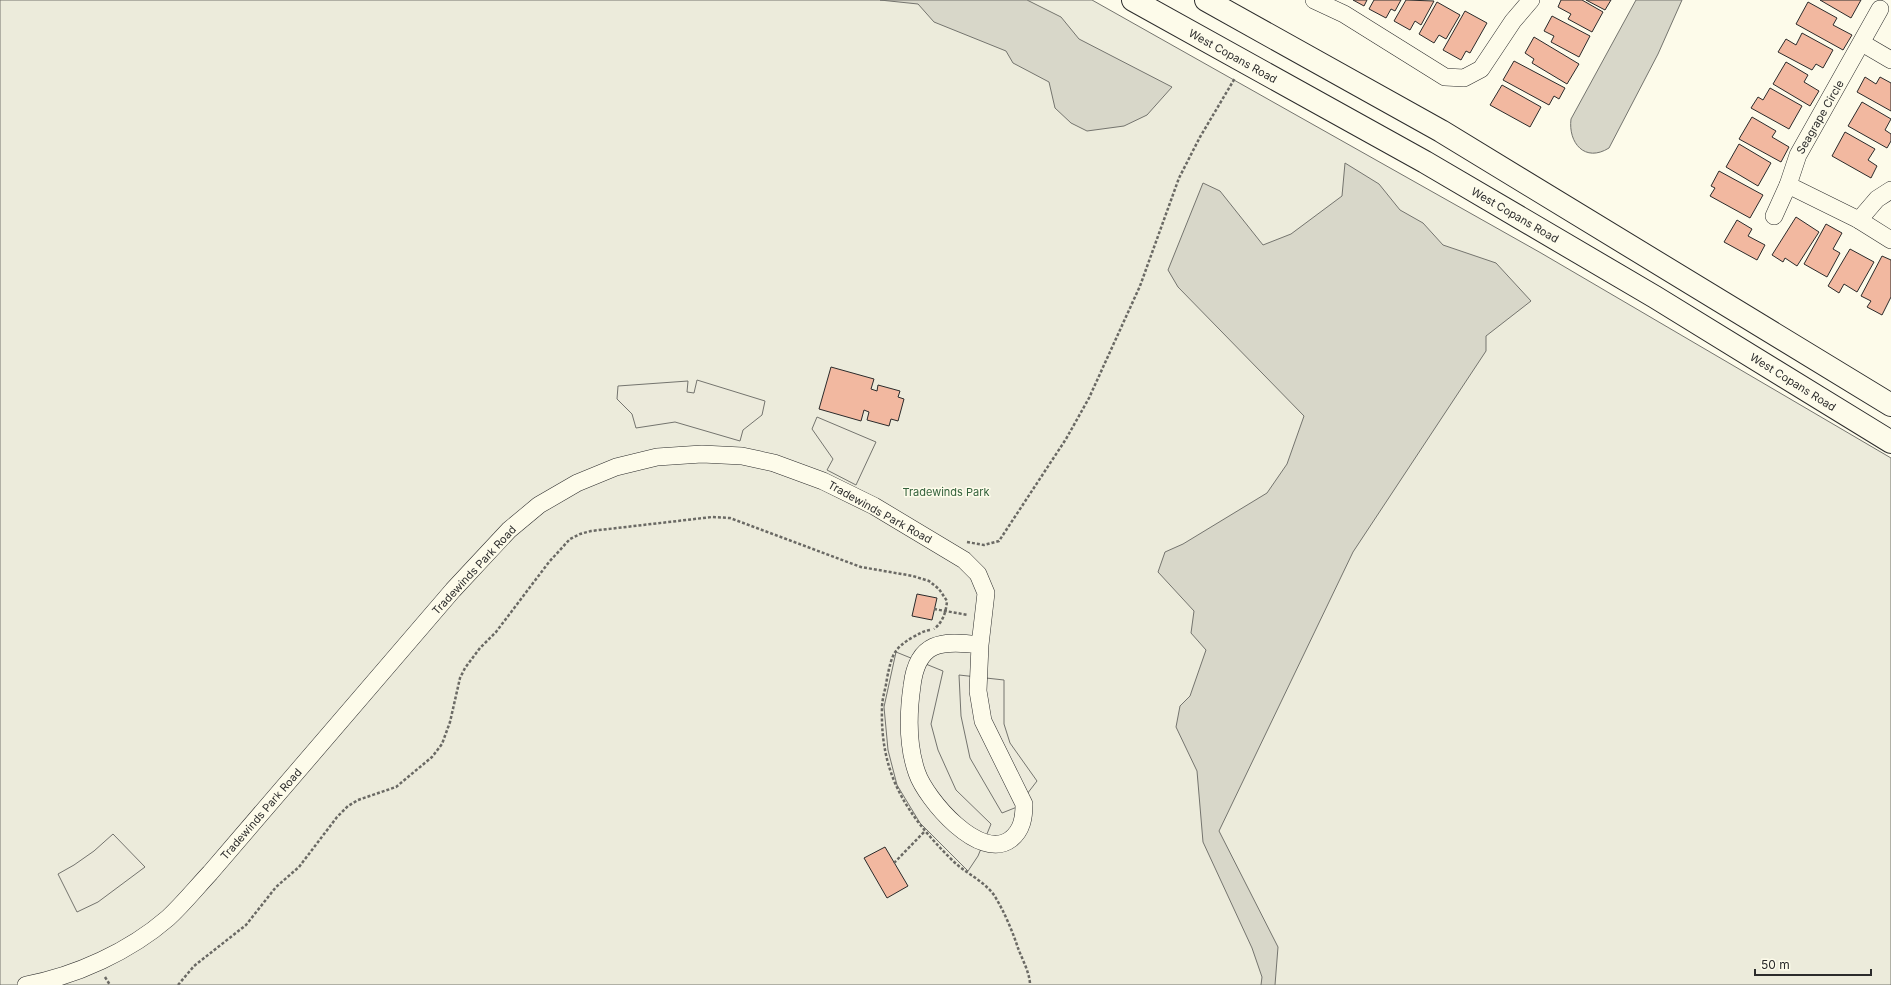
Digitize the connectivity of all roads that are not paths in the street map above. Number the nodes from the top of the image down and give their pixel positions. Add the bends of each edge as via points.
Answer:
1 (1133, 0) edge
2 (1206, 0) edge
3 (1314, 0) edge
4 (1531, 0) edge
5 (1880, 9) dead end
6 (1862, 43) junction
7 (1891, 60) edge
8 (1323, 65) junction
9 (1305, 96) junction
10 (1788, 185) junction
11 (1891, 190) edge
12 (1774, 216) dead end
13 (1859, 220) junction
14 (1891, 240) edge
15 (1891, 405) edge
16 (1891, 442) edge
17 (980, 646) junction
18 (26, 985) edge

1 - 9 main road, West Copans Road
2 - 8 main road
3 - 4 street via 1344,14 1445,77 1464,78 1481,69 1513,21
5 - 6 street, Seagrape Circle
6 - 7 street
6 - 10 street, Seagrape Circle via 1798,155
8 - 9 main road
8 - 15 main road via 1441,131
9 - 16 main road, West Copans Road via 1425,162 1655,297
10 - 12 street, Seagrape Circle
10 - 13 street
11 - 13 street via 1877,199
13 - 14 street
17 - 17 street, Tradewinds Park Road via 956,642 940,643 920,658 913,674 909,706 910,740 917,774 932,800 959,828 978,842 994,845 1006,842 1017,834 1024,818 1024,804 984,721 978,690
17 - 18 street, Tradewinds Park Road via 986,592 978,574 964,560 874,506 823,481 774,463 742,456 702,454 658,457 616,467 577,483 539,506 510,530 453,590 210,873 168,917 116,954 74,971

